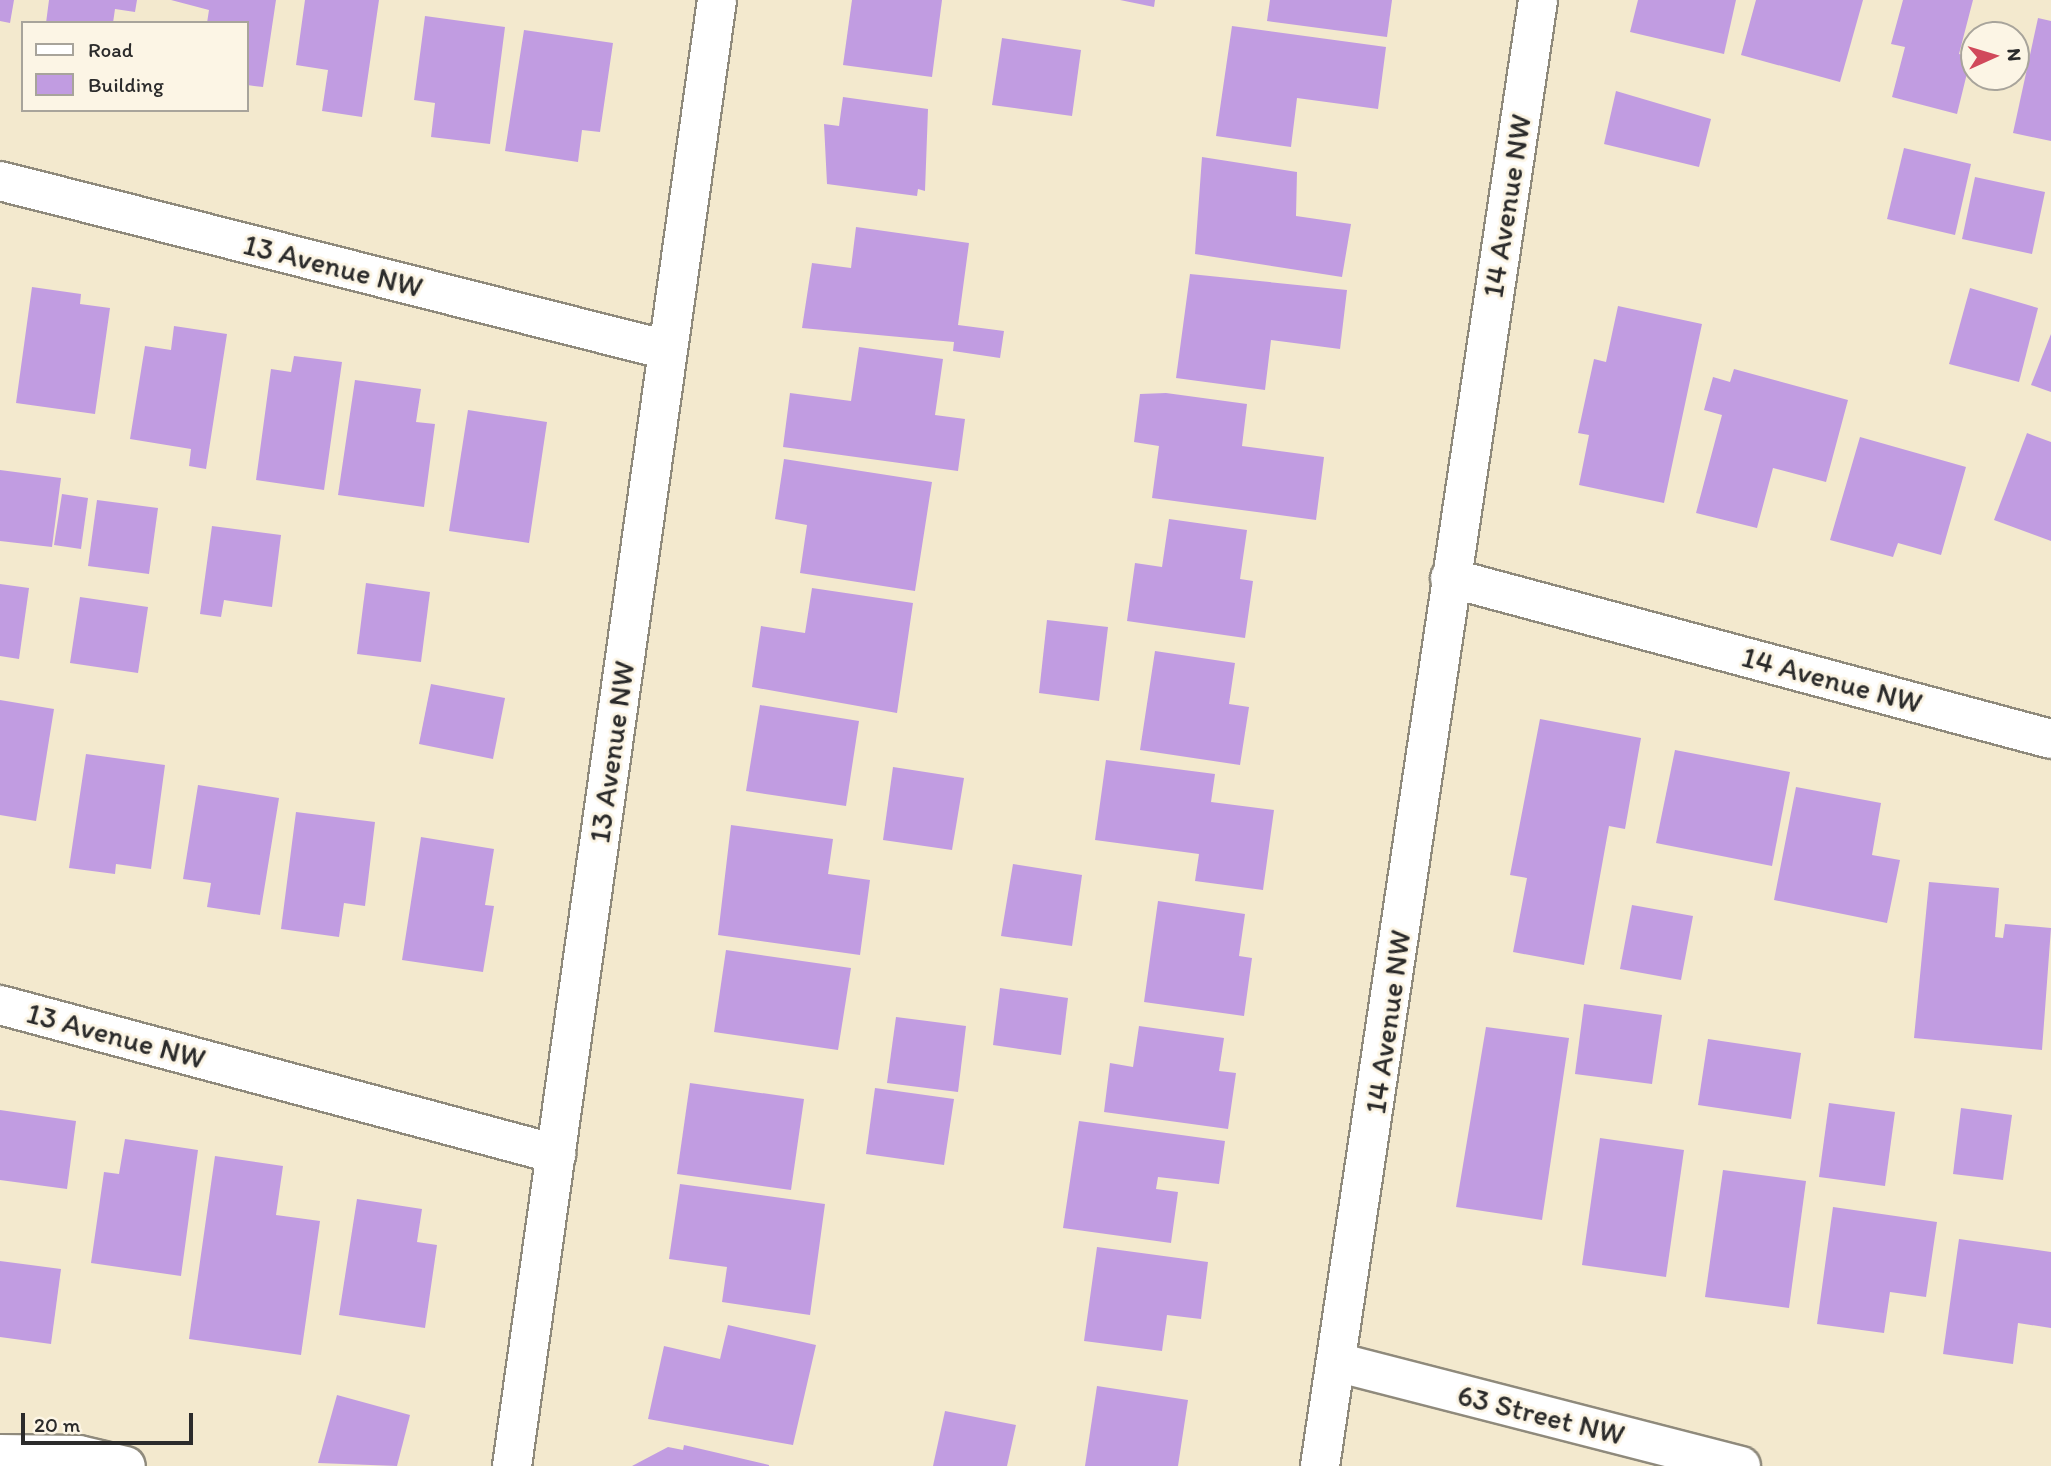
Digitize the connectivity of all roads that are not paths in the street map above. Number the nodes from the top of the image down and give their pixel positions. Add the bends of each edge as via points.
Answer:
1 (717, 0) edge
2 (1538, 0) edge
3 (0, 181) edge
4 (667, 350) junction
5 (1450, 578) junction
6 (2051, 739) edge
7 (0, 1005) edge
8 (556, 1154) junction
9 (1340, 1363) junction
10 (0, 1454) edge
11 (126, 1466) edge
12 (512, 1466) edge
13 (1320, 1466) edge
14 (1741, 1466) edge

1 - 4 street, 13 Avenue NW
2 - 5 street, 14 Avenue NW
3 - 4 street, 13 Avenue NW
4 - 8 street, 13 Avenue NW
5 - 6 street, 14 Avenue NW
5 - 9 street, 14 Avenue NW
7 - 8 street, 13 Avenue NW
8 - 12 street, 13 Avenue NW
9 - 13 street, 14 Avenue NW
9 - 14 street, 63 Street NW
10 - 11 street via 79,1455

